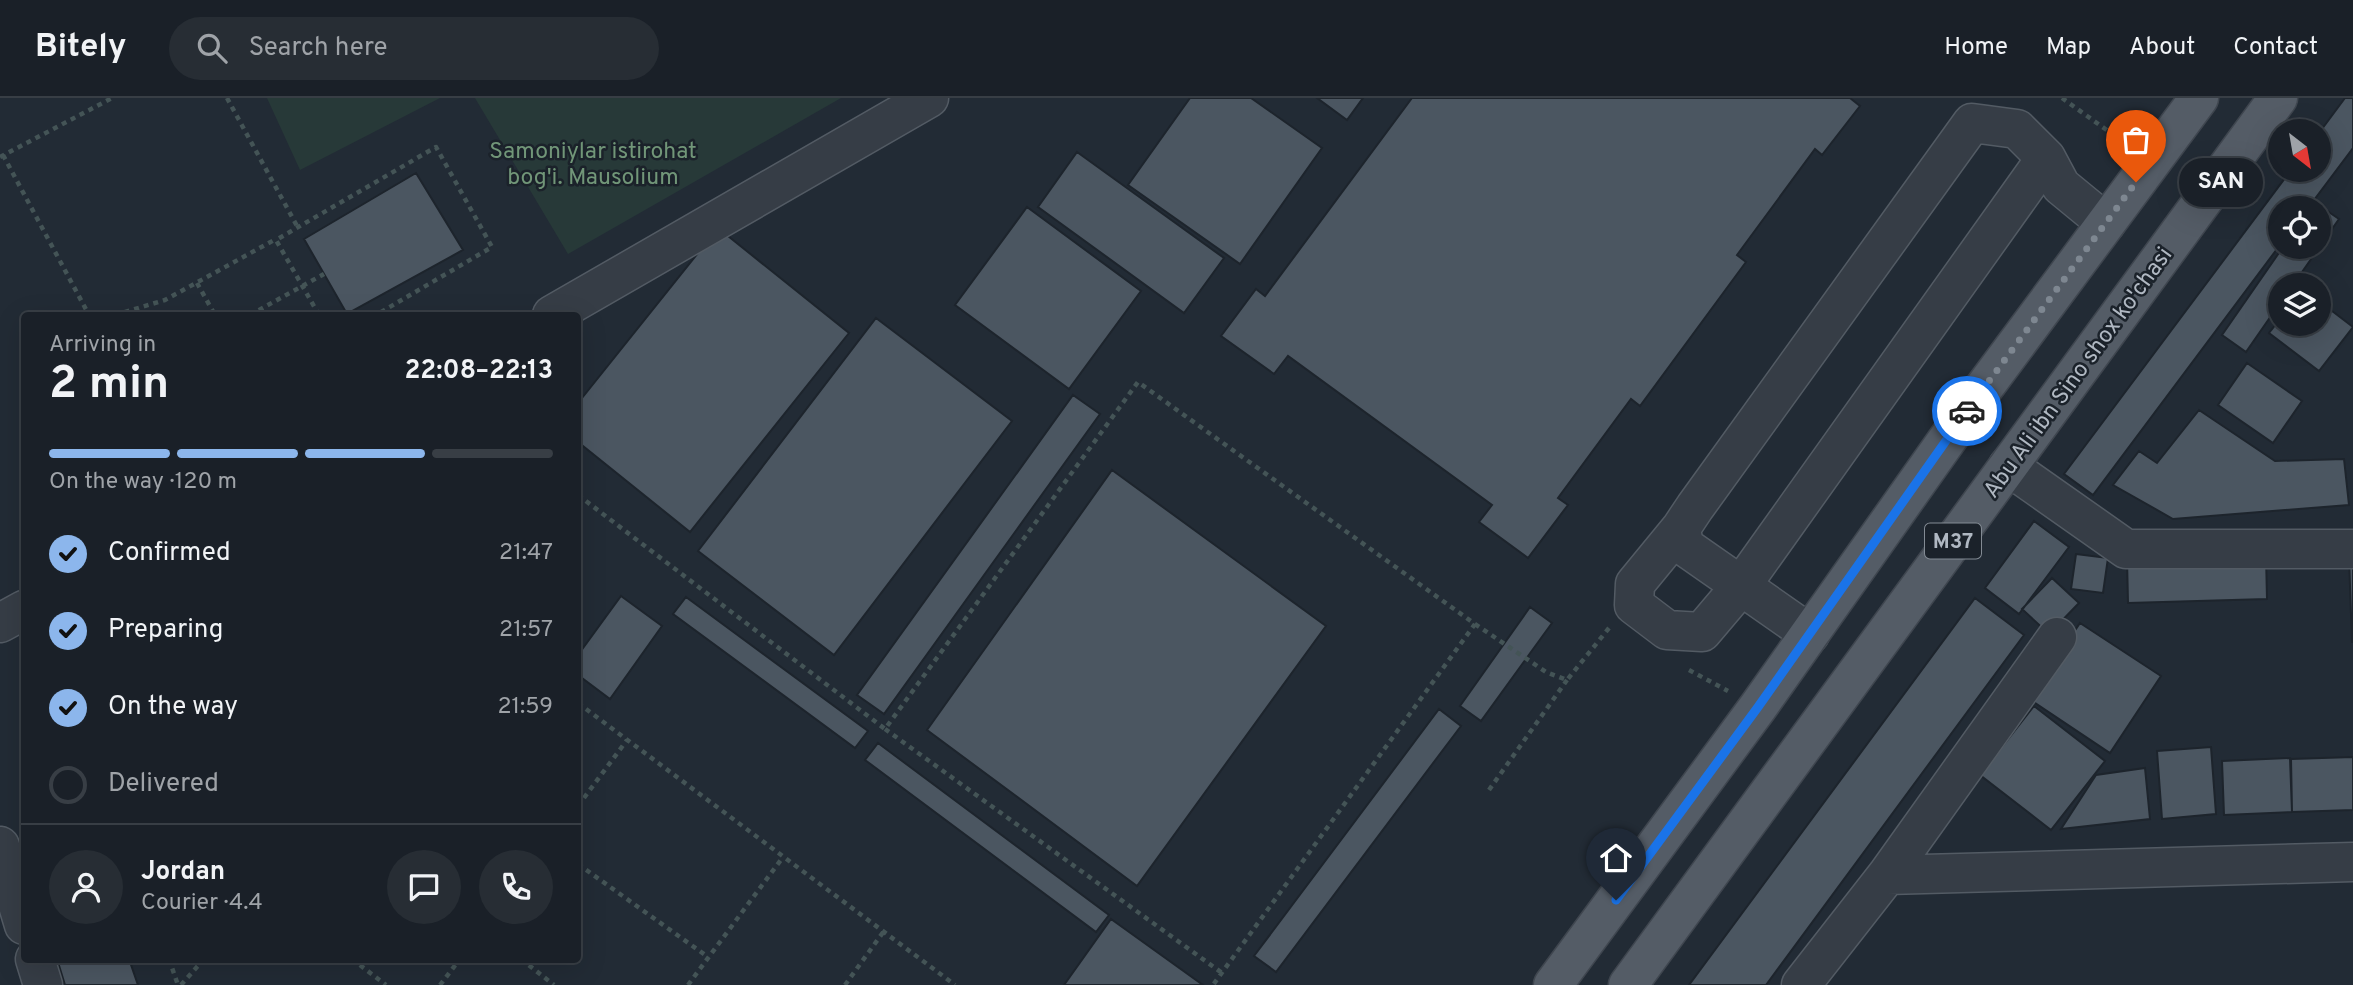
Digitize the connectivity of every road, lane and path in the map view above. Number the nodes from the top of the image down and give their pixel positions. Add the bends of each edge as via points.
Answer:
1 (112, 98) edge
2 (227, 98) edge
3 (929, 98) edge
4 (2062, 98) edge
5 (2199, 98) edge
6 (2278, 98) edge
7 (2, 156) edge
8 (2046, 158) junction
9 (2151, 162) junction
10 (2106, 223) junction
11 (297, 226) junction
12 (276, 239) junction
13 (324, 274) dead end
14 (197, 283) junction
15 (303, 287) junction
16 (87, 312) edge
17 (125, 312) edge
18 (213, 312) edge
19 (256, 312) edge
20 (316, 312) edge
21 (381, 312) edge
22 (557, 312) edge
23 (2008, 466) junction
24 (581, 497) edge
25 (1681, 528) junction
26 (2353, 549) edge
27 (1741, 586) junction
28 (21, 612) edge
29 (0, 623) edge
30 (1810, 634) junction
31 (2057, 637) dead end
32 (1567, 680) dead end
33 (581, 705) edge
34 (885, 729) junction
35 (627, 740) junction
36 (1489, 790) dead end
37 (581, 802) edge
38 (0, 846) edge
39 (783, 857) junction
40 (2353, 862) edge
41 (581, 866) edge
42 (1887, 875) junction
43 (21, 915) edge
44 (884, 932) junction
45 (708, 957) junction
46 (36, 963) edge
47 (171, 963) edge
48 (200, 963) edge
49 (357, 963) edge
50 (457, 963) edge
51 (526, 963) edge
52 (1222, 973) junction
53 (43, 985) edge
54 (180, 985) edge
55 (386, 985) edge
56 (440, 985) edge
57 (554, 985) edge
58 (688, 985) edge
59 (845, 985) edge
60 (955, 985) edge
61 (1213, 985) edge
62 (1553, 985) edge
63 (1628, 985) edge
64 (1801, 985) edge

1 - 7 path
2 - 11 path
3 - 22 street
4 - 9 path
5 - 9 main road, M37
6 - 23 main road, Abu Ali ibn Sino shox ko'chasi / M37
7 - 16 path
8 - 10 street via 2061,186
8 - 25 street via 2017,129 1972,123
8 - 27 street
9 - 10 main road, M37
10 - 30 main road, M37
11 - 12 path
11 - 21 path via 436,147 492,247
12 - 14 path
12 - 15 path
13 - 15 path
14 - 17 path via 165,300
14 - 18 path
15 - 19 path
15 - 20 path
23 - 26 street via 2126,550
23 - 63 main road, Abu Ali ibn Sino shox ko'chasi / M37
24 - 34 path
25 - 27 street via 1685,546
25 - 27 street via 1635,584 1634,605 1667,630 1702,632
27 - 30 street
28 - 29 street
30 - 62 main road, M37
31 - 42 street
32 - 36 path
33 - 35 path
34 - 52 path
34 - 52 path via 1138,382 1464,616 1475,625
35 - 37 path
35 - 39 path
38 - 43 street
39 - 44 path
39 - 45 path
40 - 42 street
41 - 45 path
42 - 64 street
44 - 59 path
44 - 60 path
45 - 58 path
46 - 53 street
47 - 54 path
48 - 54 path
49 - 55 path
50 - 56 path
51 - 57 path
52 - 61 path

